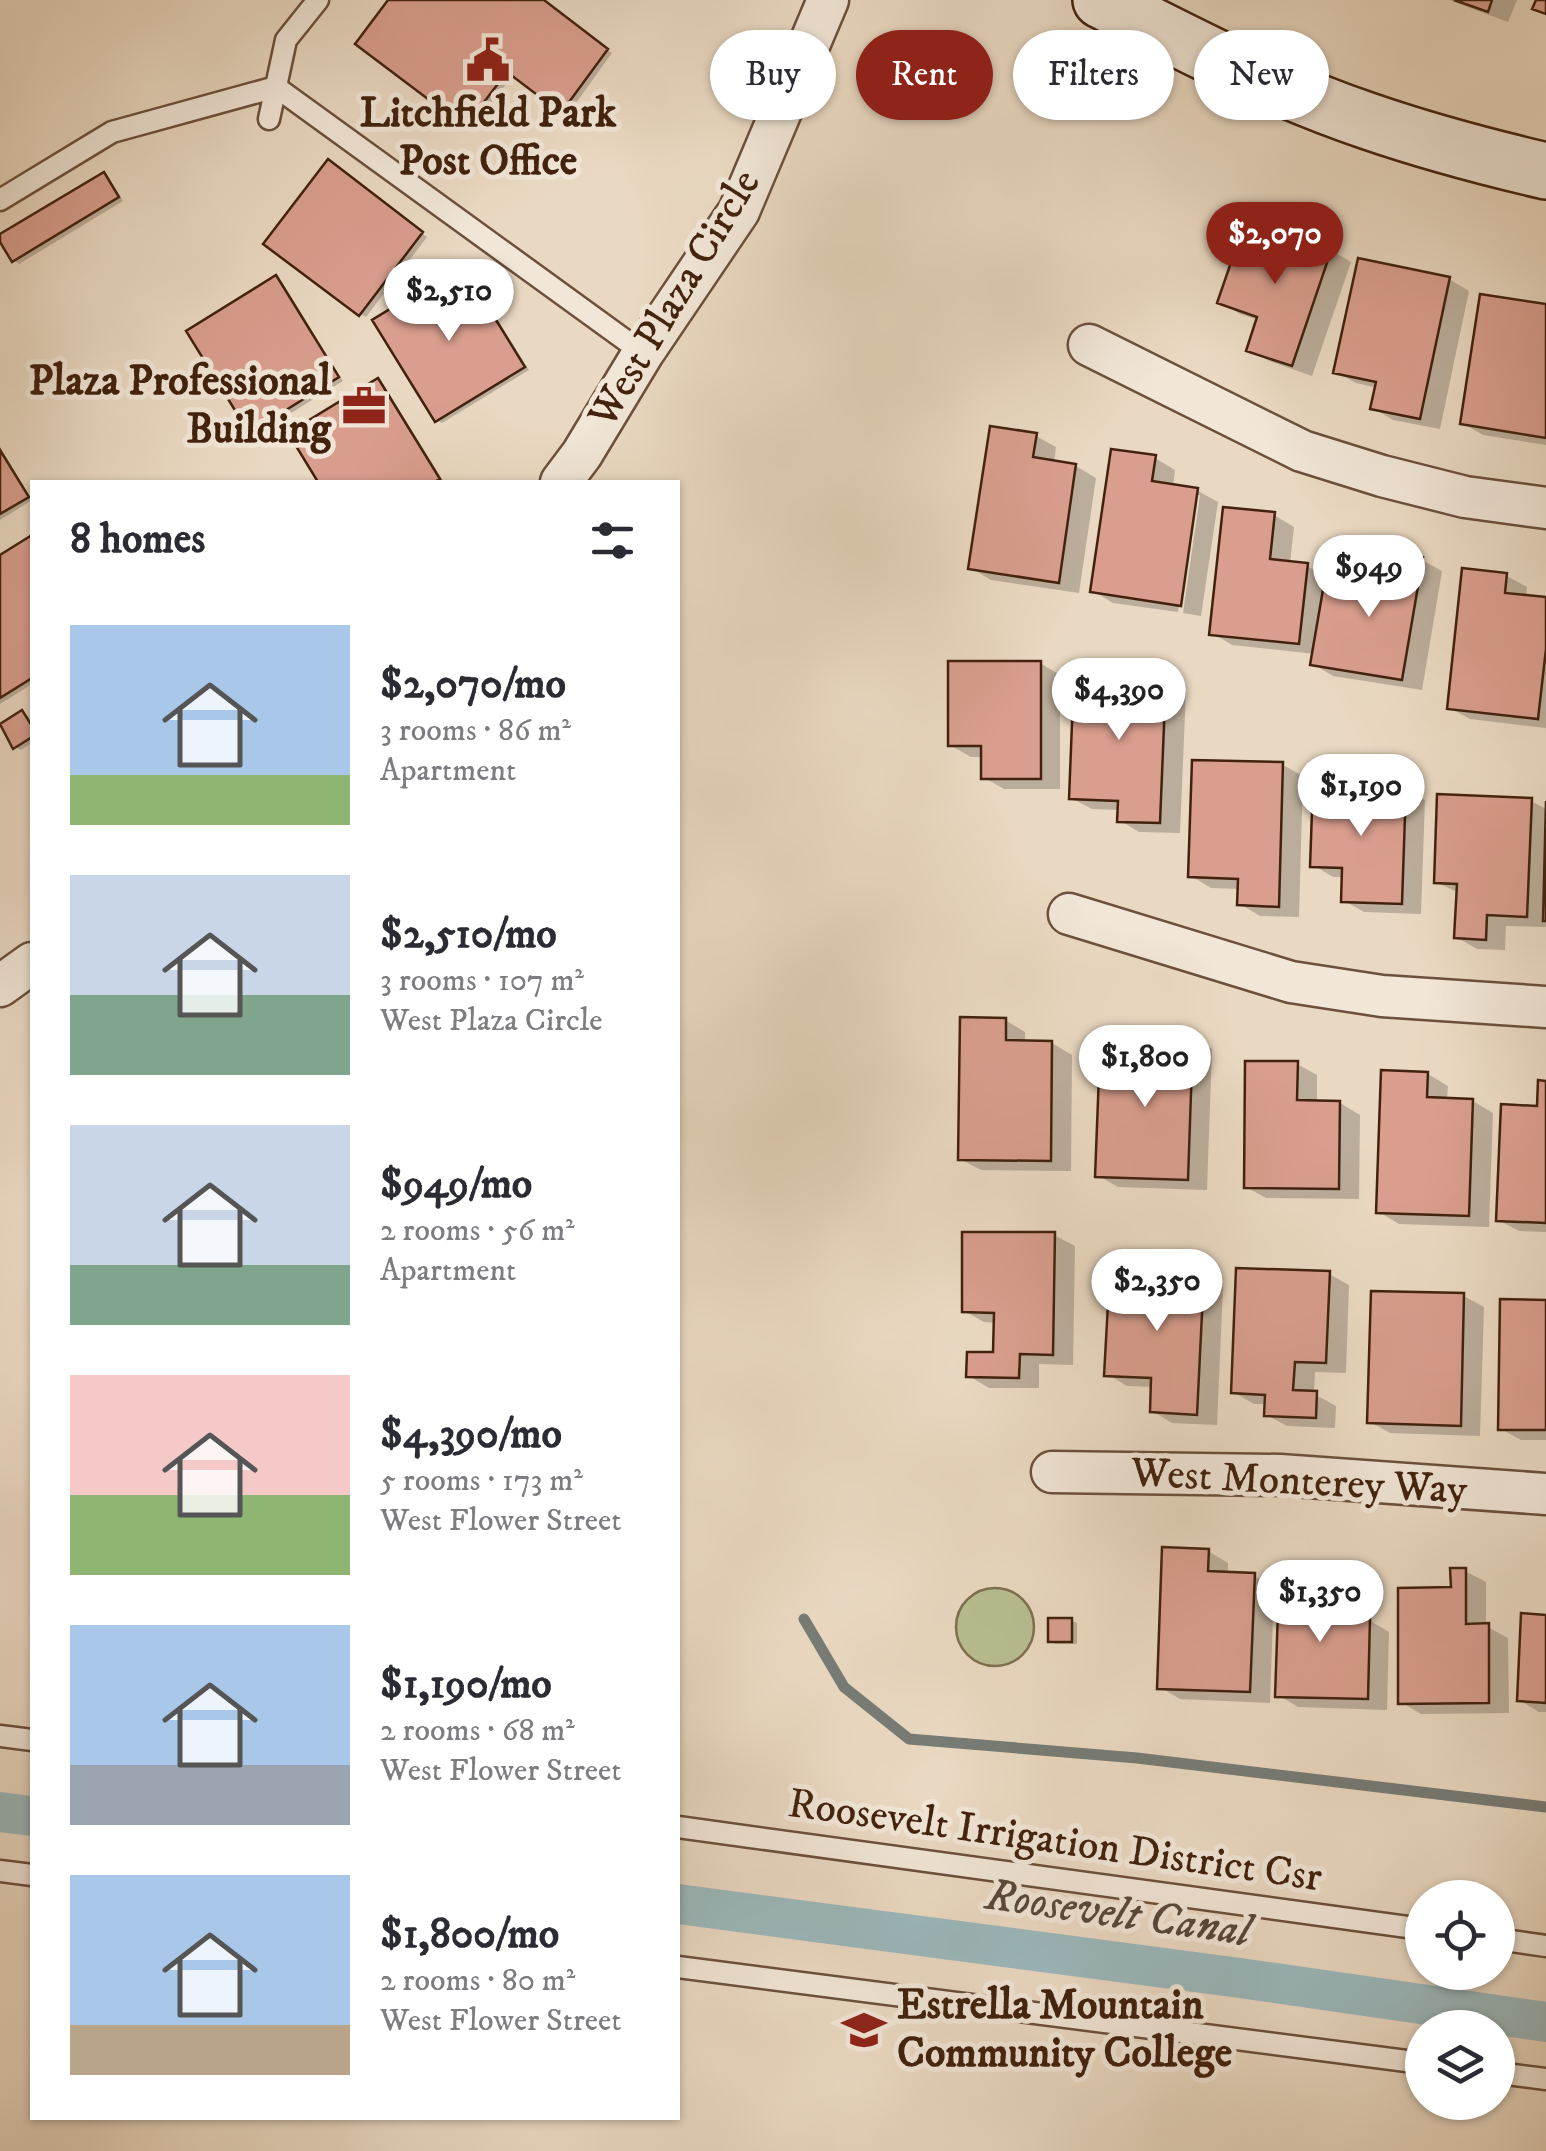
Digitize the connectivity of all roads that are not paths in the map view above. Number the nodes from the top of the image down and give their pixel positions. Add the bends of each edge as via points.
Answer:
1 (318, 0) edge
2 (828, 0) edge
3 (1100, 0) edge
4 (276, 86) junction
5 (269, 119) dead end
6 (1546, 171) edge
7 (0, 200) edge
8 (1088, 345) dead end
9 (643, 354) junction
10 (562, 480) edge
11 (1546, 508) edge
12 (1069, 914) dead end
13 (30, 964) edge
14 (0, 986) edge
15 (1546, 1007) edge
16 (1052, 1472) dead end
17 (1546, 1494) edge
18 (0, 1736) edge
19 (30, 1740) edge
20 (680, 1827) edge
21 (0, 1871) edge
22 (30, 1875) edge
23 (1405, 1927) edge
24 (1515, 1942) edge
25 (1546, 1946) edge
26 (680, 1967) edge
27 (1405, 2061) edge
28 (1515, 2075) edge
29 (1546, 2079) edge

1 - 4 lane via 286,40
2 - 9 street, West Plaza Circle via 738,211
3 - 6 street via 1365,120
4 - 5 lane
4 - 7 lane via 112,132
4 - 9 lane
8 - 11 street via 1302,451 1465,497
9 - 10 street, West Plaza Circle
12 - 15 street via 1291,982 1382,996
13 - 14 street
16 - 17 street, West Monterey Way via 1280,1475
18 - 19 lane
20 - 23 lane, Roosevelt Irrigation District Csr
21 - 22 lane
24 - 25 lane
26 - 27 lane
28 - 29 lane

